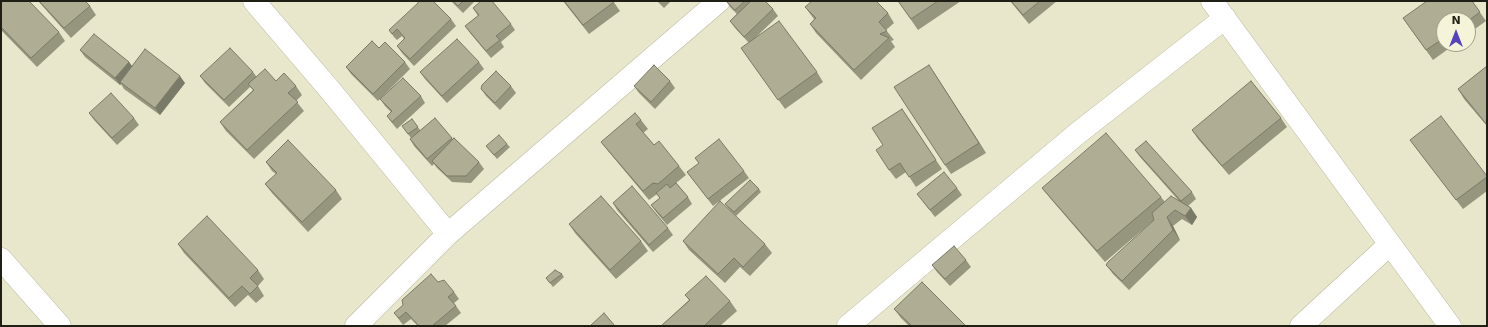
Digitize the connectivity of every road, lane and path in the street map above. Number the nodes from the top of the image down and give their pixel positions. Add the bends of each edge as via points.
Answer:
1 (254, 1) edge
2 (719, 1) edge
3 (1212, 1) edge
4 (1225, 18) junction
5 (448, 234) junction
6 (1389, 245) junction
7 (1, 259) edge
8 (60, 326) edge
9 (356, 326) edge
10 (848, 326) edge
11 (1301, 326) edge
12 (1450, 326) edge

1 - 5 street via 321,78
2 - 5 street
3 - 4 street
4 - 6 street
4 - 10 street via 1078,133
5 - 9 street
6 - 11 street
6 - 12 street
7 - 8 street

